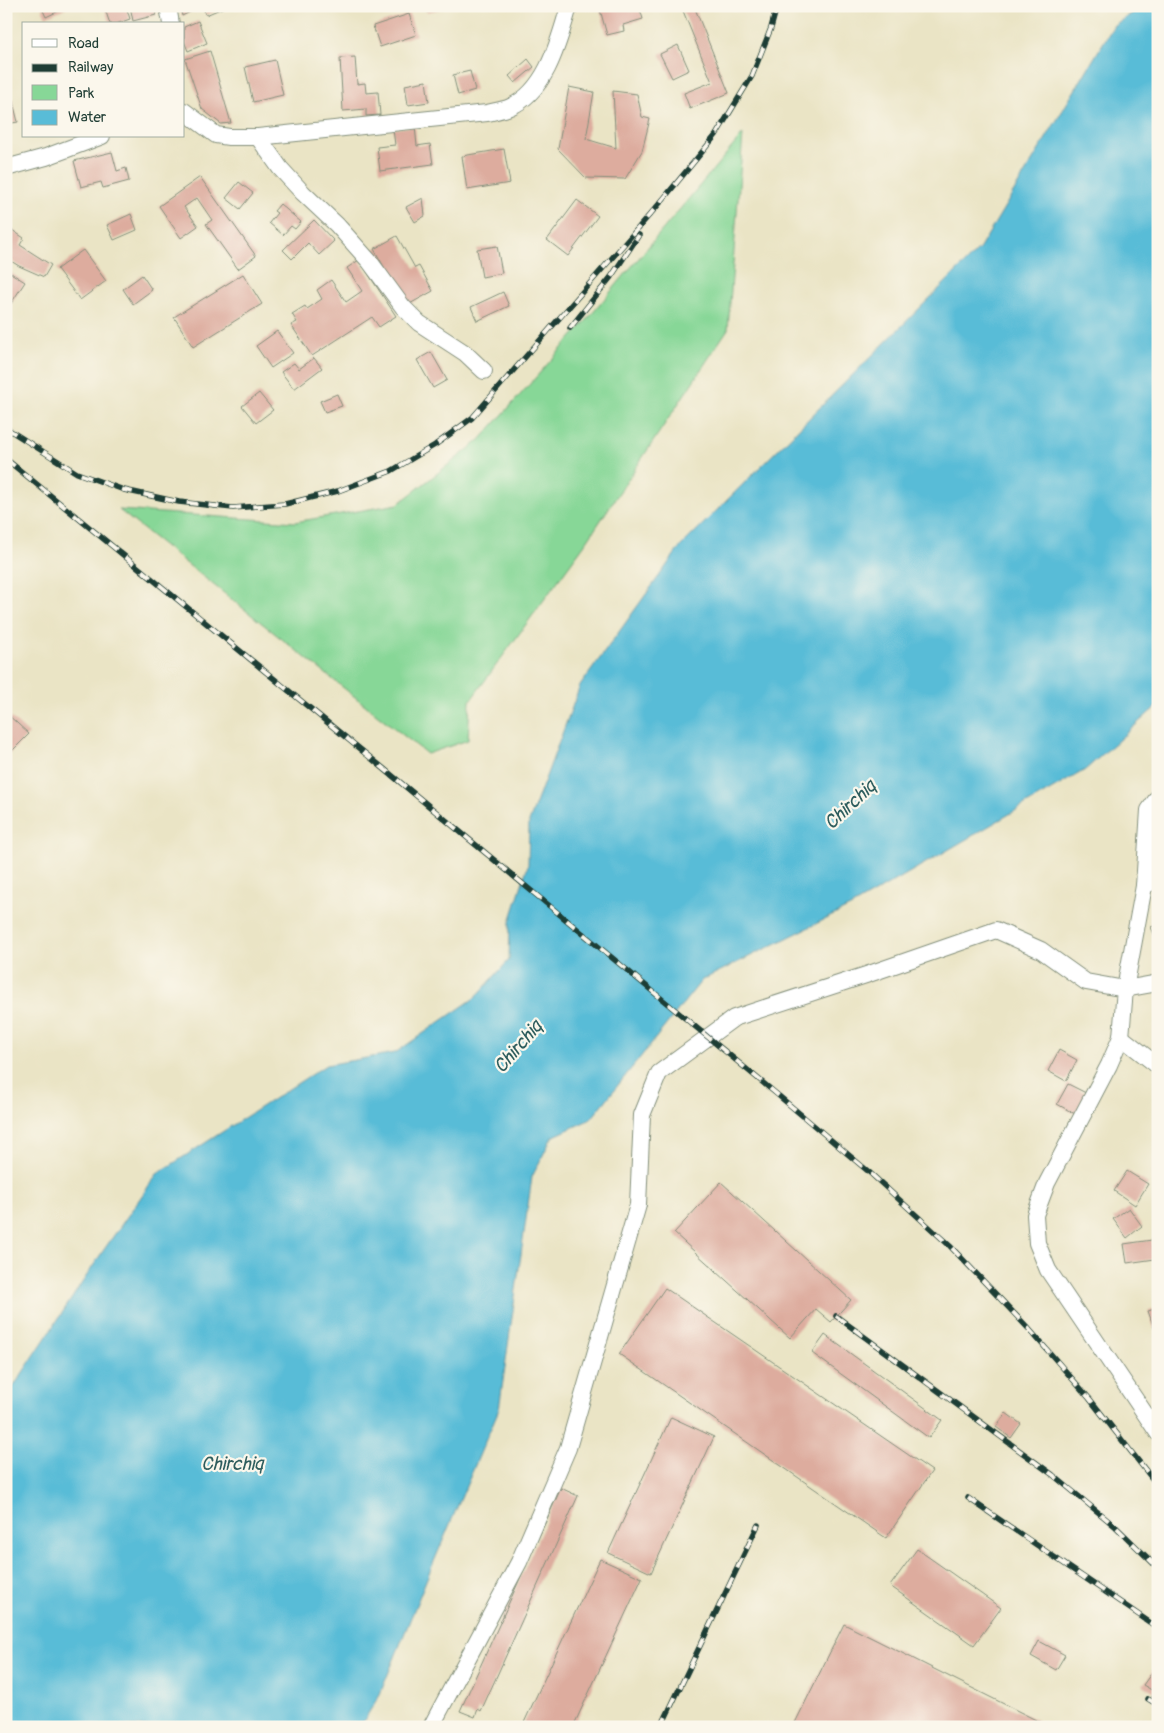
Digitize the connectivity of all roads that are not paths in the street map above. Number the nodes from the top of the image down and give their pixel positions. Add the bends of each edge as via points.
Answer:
1 (168, 6) edge
2 (571, 6) edge
3 (171, 22) edge
4 (185, 109) edge
5 (258, 137) junction
6 (97, 138) edge
7 (6, 168) edge
8 (484, 371) dead end
9 (1158, 797) edge
10 (1151, 882) edge
11 (1158, 983) edge
12 (1125, 989) junction
13 (1121, 1037) junction
14 (1158, 1066) edge
15 (1158, 1433) edge
16 (431, 1727) edge

1 - 3 street
2 - 5 street via 546,71 529,94 511,106 487,113
4 - 5 street via 216,135
5 - 8 street via 280,168 370,262 403,307 419,323 465,353
6 - 7 street
9 - 10 street via 1149,810
10 - 12 street
11 - 12 street
12 - 13 street
12 - 16 street via 1086,982 1041,950 996,930 734,1018 659,1073 642,1114 638,1205 568,1448 519,1562
13 - 14 street
13 - 15 street via 1046,1182 1034,1214 1036,1243 1048,1270

